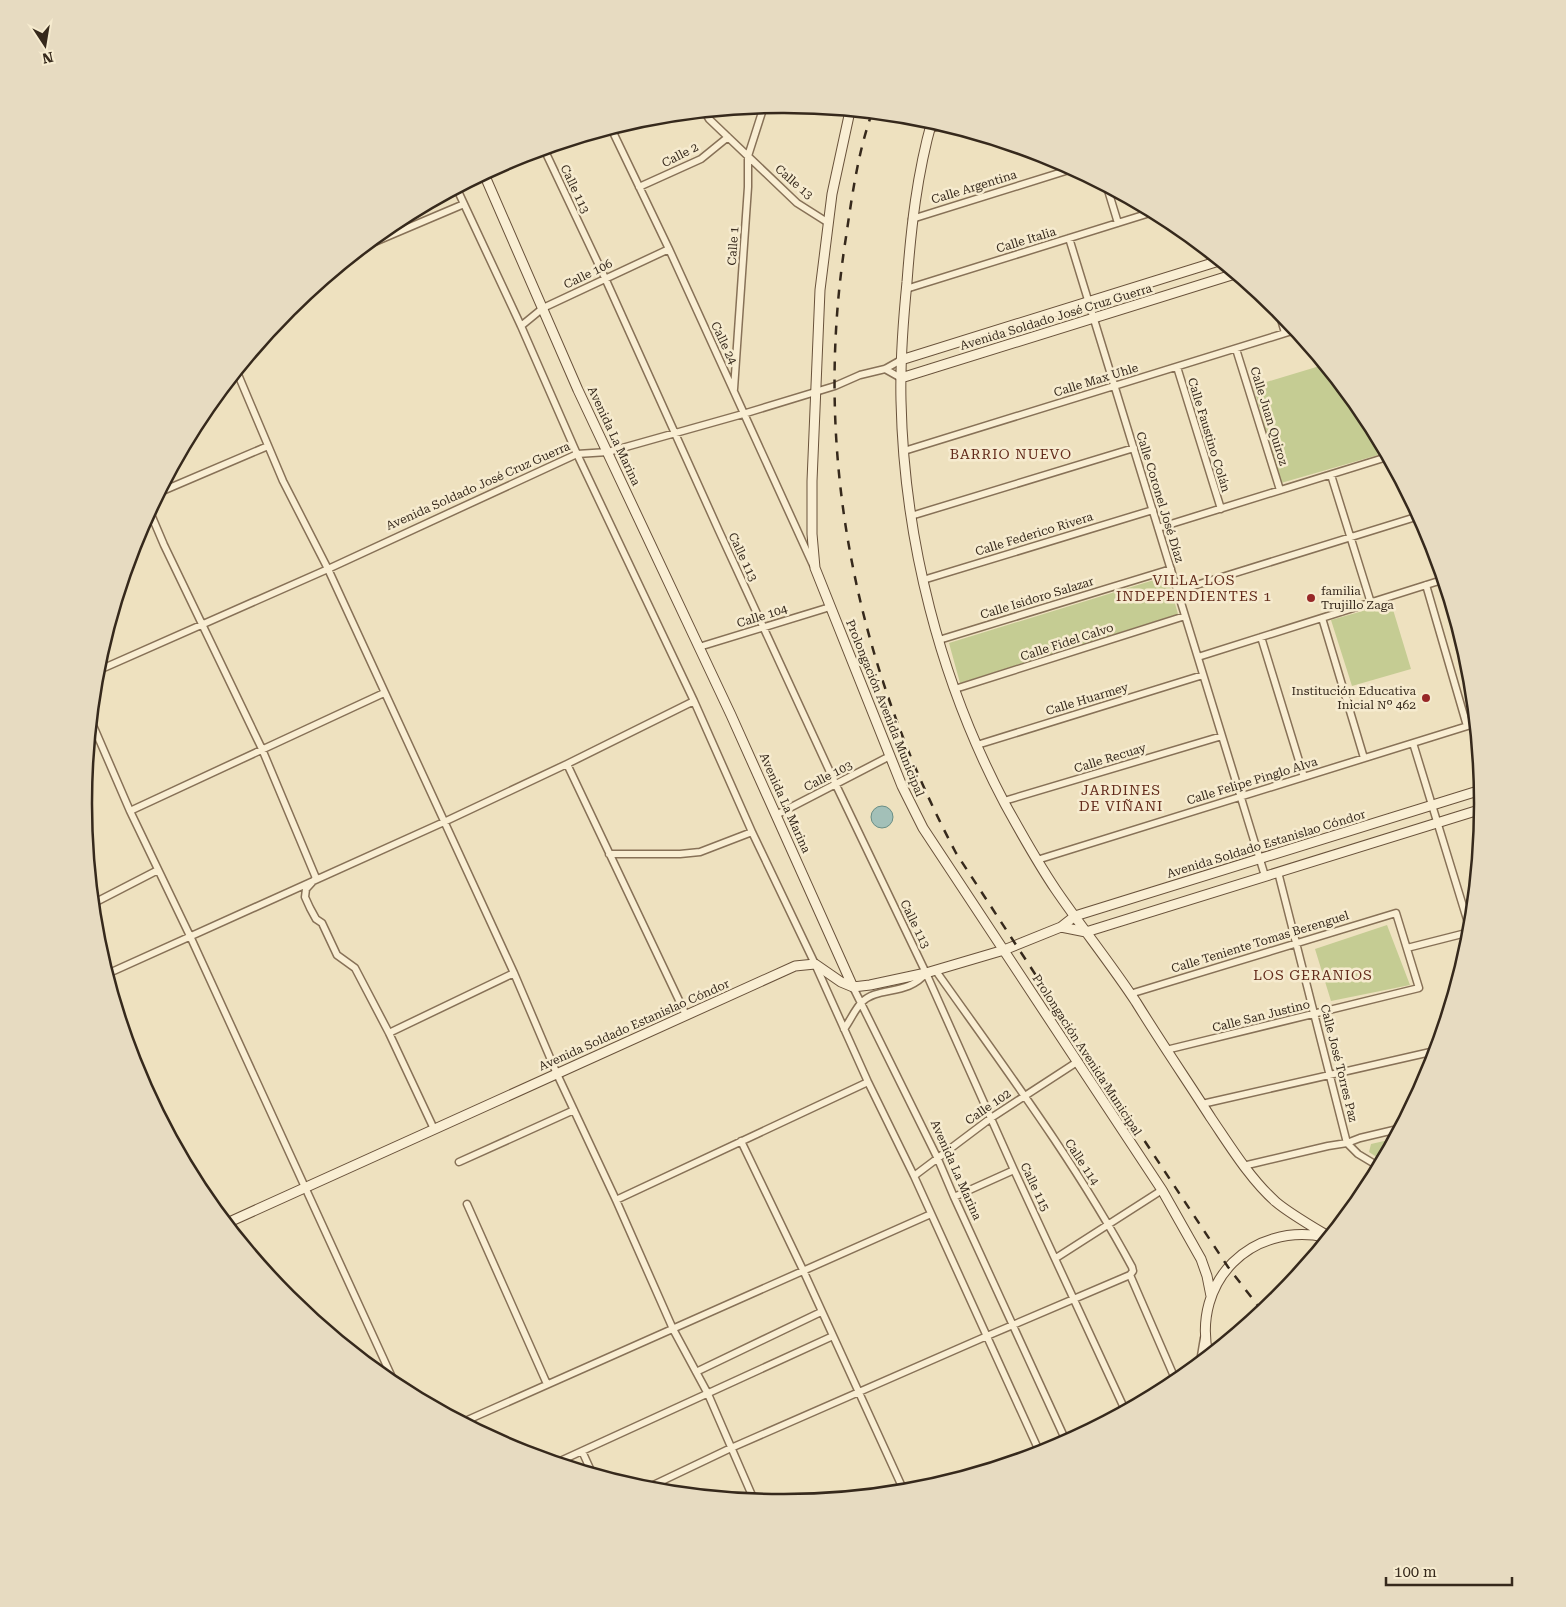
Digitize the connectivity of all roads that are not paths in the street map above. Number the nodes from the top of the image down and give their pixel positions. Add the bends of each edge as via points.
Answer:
1 (762, 113) edge
2 (849, 116) edge
3 (708, 117) edge
4 (930, 129) edge
5 (614, 134) edge
6 (728, 137) junction
7 (547, 155) edge
8 (748, 156) junction
9 (1061, 172) edge
10 (487, 180) edge
11 (639, 187) junction
12 (459, 194) edge
13 (1110, 196) edge
14 (464, 204) junction
15 (1143, 215) edge
16 (912, 219) junction
17 (827, 222) junction
18 (1118, 223) junction
19 (391, 235) edge
20 (1069, 238) junction
21 (668, 249) junction
22 (1212, 263) edge
23 (1228, 276) edge
24 (605, 278) junction
25 (906, 289) junction
26 (1089, 302) junction
27 (543, 308) junction
28 (1094, 318) junction
29 (521, 326) junction
30 (1284, 329) edge
31 (1285, 333) joint
32 (1236, 349) junction
33 (901, 360) junction
34 (1177, 367) junction
35 (885, 369) junction
36 (239, 378) edge
37 (901, 378) junction
38 (1114, 386) junction
39 (734, 391) junction
40 (815, 392) junction
41 (743, 414) junction
42 (674, 433) junction
43 (268, 446) junction
44 (1134, 448) junction
45 (904, 451) junction
46 (608, 452) junction
47 (577, 454) junction
48 (1381, 459) edge
49 (1331, 474) junction
50 (169, 488) edge
51 (1280, 490) junction
52 (1220, 509) junction
53 (1152, 510) junction
54 (911, 516) junction
55 (1411, 518) edge
56 (154, 520) edge
57 (1158, 528) junction
58 (1351, 537) junction
59 (815, 568) junction
60 (328, 569) junction
61 (1171, 569) junction
62 (923, 580) junction
63 (1437, 582) edge
64 (1426, 586) junction
65 (1178, 591) junction
66 (1371, 603) junction
67 (830, 607) junction
68 (1185, 616) junction
69 (1322, 618) junction
70 (201, 624) junction
71 (764, 627) junction
72 (1261, 637) junction
73 (939, 640) junction
74 (699, 647) junction
75 (1198, 657) junction
76 (107, 667) edge
77 (1204, 675) junction
78 (955, 689) junction
79 (384, 693) junction
80 (694, 701) junction
81 (1468, 717) edge
82 (1469, 726) edge
83 (96, 733) edge
84 (1222, 736) junction
85 (1413, 743) junction
86 (977, 745) junction
87 (262, 749) junction
88 (890, 756) junction
89 (1364, 758) junction
90 (567, 764) junction
91 (1304, 777) junction
92 (836, 785) junction
93 (1474, 792) edge
94 (1241, 796) junction
95 (1004, 801) junction
96 (1432, 805) junction
97 (130, 811) junction
98 (1474, 812) edge
99 (776, 815) junction
100 (444, 822) junction
101 (1438, 823) junction
102 (752, 832) junction
103 (609, 854) junction
104 (1260, 859) junction
105 (1037, 860) junction
106 (158, 870) junction
107 (1278, 872) junction
108 (1265, 876) junction
109 (316, 878) junction
110 (99, 900) edge
111 (1465, 912) edge
112 (1075, 916) junction
113 (1061, 927) junction
114 (1086, 932) junction
115 (1461, 933) edge
116 (190, 936) junction
117 (1296, 943) junction
118 (1407, 948) junction
119 (1004, 950) junction
120 (815, 964) junction
121 (114, 971) edge
122 (931, 972) junction
123 (514, 973) junction
124 (853, 987) junction
125 (1130, 994) junction
126 (862, 1002) junction
127 (1315, 1014) junction
128 (686, 1015) junction
129 (844, 1029) junction
130 (389, 1033) junction
131 (1166, 1050) junction
132 (1427, 1052) edge
133 (1077, 1062) junction
134 (557, 1074) junction
135 (1330, 1075) junction
136 (868, 1082) junction
137 (1025, 1095) junction
138 (1202, 1104) junction
139 (574, 1110) junction
140 (992, 1118) junction
141 (434, 1128) junction
142 (1390, 1132) edge
143 (741, 1141) junction
144 (1347, 1144) junction
145 (937, 1157) junction
146 (459, 1162) dead end
147 (1372, 1163) edge
148 (1243, 1166) junction
149 (1014, 1170) junction
150 (914, 1176) junction
151 (304, 1188) junction
152 (1162, 1190) junction
153 (954, 1197) junction
154 (616, 1200) junction
155 (467, 1204) dead end
156 (930, 1214) junction
157 (233, 1220) edge
158 (1109, 1224) junction
159 (1323, 1234) edge
160 (1321, 1236) edge
161 (1056, 1258) junction
162 (803, 1270) junction
163 (1130, 1275) junction
164 (1211, 1296) junction
165 (1074, 1298) junction
166 (821, 1312) junction
167 (1013, 1324) junction
168 (673, 1329) junction
169 (1205, 1334) junction
170 (833, 1336) junction
171 (987, 1336) junction
172 (1207, 1348) edge
173 (1202, 1352) edge
174 (389, 1370) edge
175 (696, 1372) junction
176 (1173, 1374) edge
177 (547, 1384) junction
178 (859, 1393) junction
179 (708, 1394) junction
180 (1122, 1404) edge
181 (470, 1419) edge
182 (1063, 1434) edge
183 (1036, 1445) edge
184 (731, 1448) junction
185 (582, 1451) junction
186 (566, 1458) edge
187 (589, 1465) edge
188 (658, 1483) edge
189 (901, 1484) edge
190 (751, 1493) edge

1 - 8 street, Calle 1
2 - 17 street, Prolongación Avenida Municipal
3 - 6 street, Calle 13
4 - 16 street, Prolongación Avenida Municipal
5 - 11 street, Calle 24
6 - 8 street, Calle 13
6 - 11 street, Calle 2 via 700,159
7 - 24 street, Calle 113
8 - 17 street, Calle 13 via 797,203
8 - 39 street, Calle 1
9 - 16 street, Calle Argentina
10 - 27 street, Avenida La Marina
11 - 21 street, Calle 24
12 - 14 street
13 - 18 street
14 - 19 street
14 - 29 street
15 - 18 street, Calle Italia
16 - 25 street, Prolongación Avenida Municipal
17 - 40 street, Prolongación Avenida Municipal
18 - 20 street, Calle Italia
20 - 25 street, Calle Italia
20 - 26 street, Calle Coronel José Díaz
21 - 24 street, Calle 106
21 - 39 street, Calle 24
22 - 26 street, Avenida Soldado José Cruz Guerra
23 - 28 street, Avenida Soldado José Cruz Guerra
24 - 27 street, Calle 106
24 - 42 street, Calle 113
25 - 33 street, Prolongación Avenida Municipal
26 - 28 street, Calle Coronel José Díaz
26 - 33 street, Avenida Soldado José Cruz Guerra
27 - 29 street, Calle 106
27 - 46 street, Avenida La Marina
28 - 37 street, Avenida Soldado José Cruz Guerra
28 - 38 street, Calle Coronel José Díaz
29 - 47 street
30 - 31 street
31 - 32 street, Calle Max Uhle
32 - 34 street, Calle Max Uhle
32 - 51 street, Calle Juan Quiroz
33 - 35 street, Avenida Soldado José Cruz Guerra
33 - 37 street, Prolongación Avenida Municipal
34 - 38 street, Calle Max Uhle
34 - 52 street, Calle Faustino Colán
35 - 37 street
35 - 40 street, Avenida Soldado José Cruz Guerra
36 - 43 street
37 - 45 street, Prolongación Avenida Municipal
38 - 44 street, Calle Coronel José Díaz
38 - 45 street, Calle Max Uhle
39 - 41 street, Calle 24
40 - 41 street, Avenida Soldado José Cruz Guerra
40 - 59 street, Prolongación Avenida Municipal via 812,534
41 - 42 street, Avenida Soldado José Cruz Guerra
41 - 59 street, Calle 24
42 - 46 street, Avenida Soldado José Cruz Guerra
42 - 71 street, Calle 113
43 - 50 street
43 - 60 street
44 - 53 street, Calle Coronel José Díaz
44 - 54 street
45 - 54 street, Prolongación Avenida Municipal
46 - 47 street, Avenida Soldado José Cruz Guerra
46 - 74 street, Avenida La Marina
47 - 60 street, Avenida Soldado José Cruz Guerra
47 - 80 street
48 - 49 street
49 - 51 street
49 - 58 street
51 - 52 street
52 - 57 street
53 - 57 street, Calle Coronel José Díaz
53 - 62 street, Calle Federico Rivera
54 - 62 street, Prolongación Avenida Municipal
55 - 58 street
56 - 70 street
57 - 61 street, Calle Coronel José Díaz
58 - 65 street
58 - 66 street
59 - 67 street, Prolongación Avenida Municipal
60 - 70 street, Avenida Soldado José Cruz Guerra
60 - 79 street
61 - 65 street, Calle Coronel José Díaz
61 - 73 street, Calle Isidoro Salazar
62 - 73 street, Prolongación Avenida Municipal
63 - 64 street
64 - 66 street
64 - 81 street
65 - 68 street, Calle Coronel José Díaz
66 - 69 street
67 - 71 street, Calle 104
67 - 88 street, Prolongación Avenida Municipal
68 - 75 street, Calle Coronel José Díaz
68 - 78 street, Calle Fidel Calvo
69 - 72 street
69 - 89 street
70 - 76 street, Avenida Soldado José Cruz Guerra
70 - 87 street
71 - 74 street, Calle 104
71 - 92 street, Calle 113
72 - 75 street
72 - 91 street
73 - 78 street, Prolongación Avenida Municipal
74 - 99 street, Avenida La Marina
75 - 77 street, Calle Coronel José Díaz
77 - 84 street, Calle Coronel José Díaz
77 - 86 street, Calle Huarmey
78 - 86 street, Prolongación Avenida Municipal
79 - 87 street
79 - 100 street
80 - 90 street
80 - 102 street
82 - 85 street, Calle Felipe Pinglo Alva
83 - 97 street
84 - 94 street, Calle Coronel José Díaz
84 - 95 street, Calle Recuay
85 - 89 street, Calle Felipe Pinglo Alva
85 - 96 street
86 - 95 street, Prolongación Avenida Municipal
87 - 97 street
87 - 109 street
88 - 92 street, Calle 103
88 - 119 street, Prolongación Avenida Municipal via 923,828
89 - 91 street, Calle Felipe Pinglo Alva
90 - 100 street
90 - 103 street
91 - 94 street, Calle Felipe Pinglo Alva
92 - 99 street, Calle 103
92 - 122 street, Calle 113
93 - 96 street, Avenida Soldado Estanislao Cóndor
94 - 104 street, Calle Coronel José Díaz
94 - 105 street, Calle Felipe Pinglo Alva
95 - 105 street, Prolongación Avenida Municipal
96 - 101 street
96 - 104 street, Avenida Soldado Estanislao Cóndor
97 - 106 street
98 - 101 street
99 - 124 street, Avenida La Marina
100 - 109 street
100 - 123 street
101 - 107 street
101 - 111 street
102 - 103 street via 700,852
102 - 120 street
103 - 128 street
104 - 108 street, Calle Coronel José Díaz
104 - 112 street, Avenida Soldado Estanislao Cóndor
105 - 112 street, Prolongación Avenida Municipal
106 - 110 street
106 - 116 street
107 - 108 street
107 - 117 street, Calle José Torres Paz
108 - 114 street
109 - 116 street
109 - 130 street via 306,889 305,897 310,908 322,923 337,956 355,968
112 - 113 street, Avenida Soldado Estanislao Cóndor
112 - 114 street, Prolongación Avenida Municipal
113 - 114 street
113 - 119 street, Avenida Soldado Estanislao Cóndor
114 - 125 street, Prolongación Avenida Municipal
115 - 118 street
116 - 121 street
116 - 151 street
117 - 118 street, Calle Teniente Tomas Berenguel via 1396,912
117 - 125 street, Calle Teniente Tomas Berenguel
117 - 127 street, Calle José Torres Paz
118 - 127 street, Calle San Justino via 1419,988
119 - 122 street, Avenida Soldado Estanislao Cóndor
119 - 133 street, Prolongación Avenida Municipal
120 - 124 street
120 - 128 street, Avenida Soldado Estanislao Cóndor via 795,966
120 - 129 street
122 - 124 street, Avenida Soldado Estanislao Cóndor
122 - 126 street via 912,986 871,996
122 - 137 street, Calle 114
122 - 140 street, Calle 115
123 - 130 street
123 - 134 street
124 - 126 street, Avenida La Marina
125 - 131 street, Prolongación Avenida Municipal
126 - 129 street
126 - 145 street, Avenida La Marina
127 - 131 street, Calle San Justino
127 - 135 street, Calle José Torres Paz
128 - 134 street, Avenida Soldado Estanislao Cóndor
129 - 136 street
130 - 141 street
131 - 138 street, Prolongación Avenida Municipal
132 - 135 street
133 - 137 street, Calle 102
133 - 152 street, Prolongación Avenida Municipal
134 - 139 street
134 - 141 street, Avenida Soldado Estanislao Cóndor
135 - 138 street
135 - 144 street, Calle José Torres Paz
136 - 143 street
136 - 150 street
137 - 140 street, Calle 102
137 - 158 street, Calle 114
138 - 148 street, Prolongación Avenida Municipal
139 - 146 street
139 - 154 street
140 - 145 street, Calle 102
140 - 149 street, Calle 115
141 - 151 street, Avenida Soldado Estanislao Cóndor
142 - 144 street
143 - 154 street
143 - 162 street
144 - 147 street
144 - 148 street
145 - 150 street, Calle 102
145 - 153 street, Avenida La Marina
148 - 159 street, Prolongación Avenida Municipal via 1276,1202
149 - 153 street
149 - 161 street, Calle 115
150 - 156 street
151 - 157 street, Avenida Soldado Estanislao Cóndor
151 - 174 street
152 - 158 street
152 - 164 street, Prolongación Avenida Municipal via 1201,1259
153 - 167 street, Avenida La Marina
154 - 168 street
155 - 177 street
156 - 162 street
156 - 171 street
158 - 161 street
158 - 163 street, Calle 114 via 1132,1267
160 - 164 street, Prolongación Avenida Municipal via 1291,1234 1258,1244 1232,1263
161 - 165 street, Calle 115
162 - 166 street
162 - 168 street
163 - 165 street
163 - 176 street, Calle 114
164 - 169 street, Prolongación Avenida Municipal
165 - 167 street
165 - 180 street, Calle 115
166 - 170 street
166 - 175 street
167 - 171 street
167 - 182 street, Avenida La Marina
168 - 175 street
168 - 177 street
169 - 172 street, Prolongación Avenida Municipal
169 - 173 street
170 - 178 street
170 - 179 street
171 - 178 street
171 - 183 street
175 - 179 street
177 - 181 street
178 - 184 street
178 - 189 street
179 - 184 street
179 - 185 street
184 - 188 street
184 - 190 street
185 - 186 street
185 - 187 street

